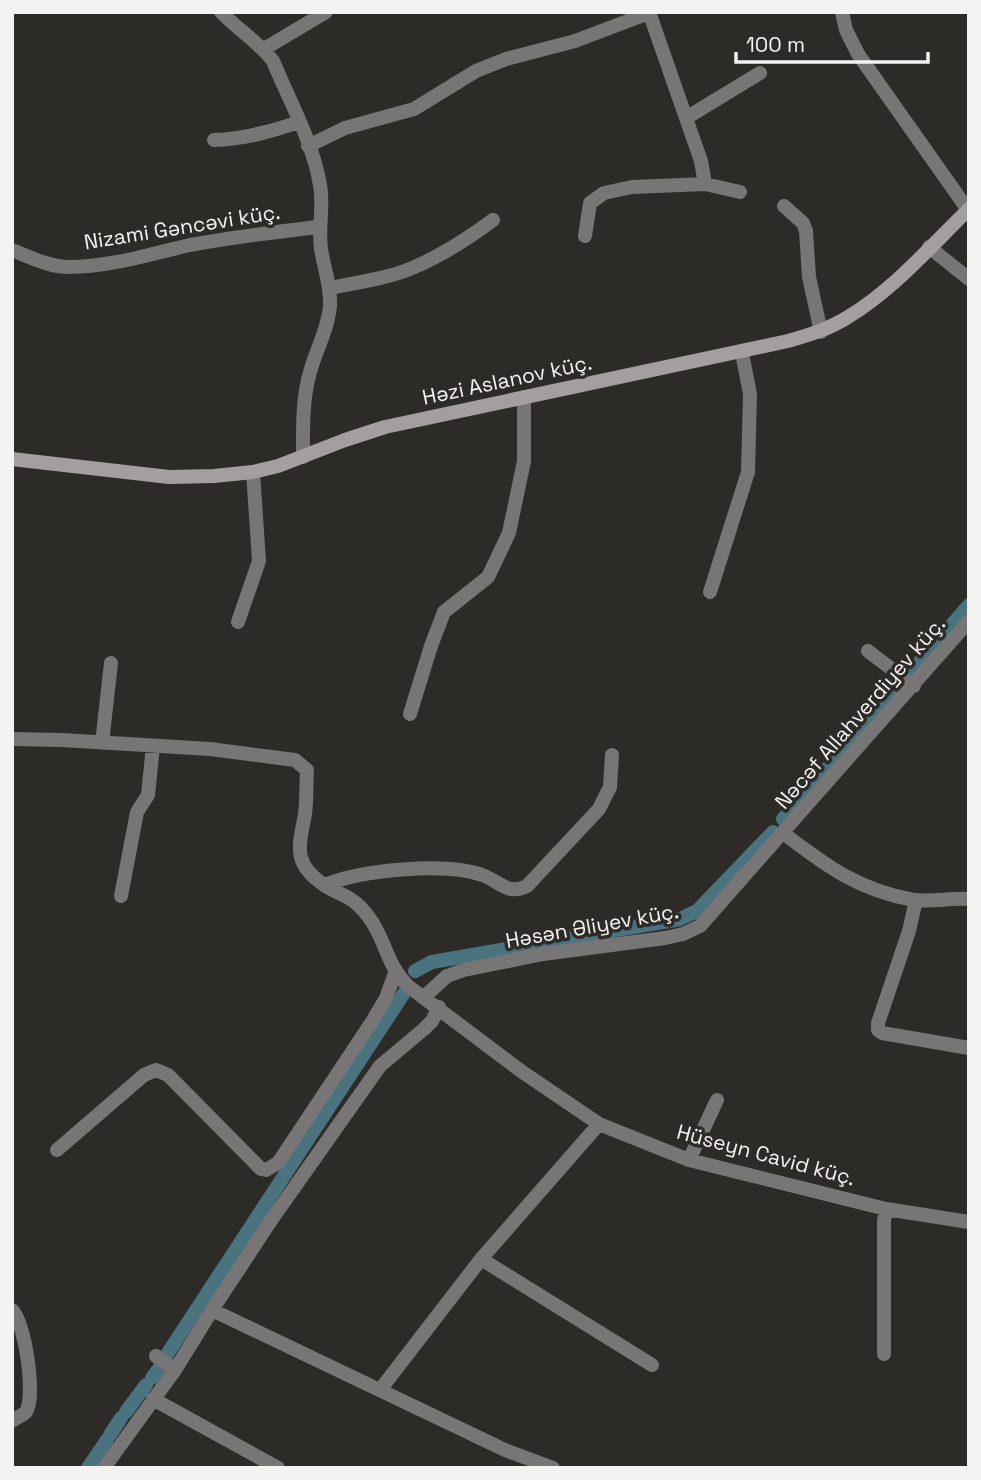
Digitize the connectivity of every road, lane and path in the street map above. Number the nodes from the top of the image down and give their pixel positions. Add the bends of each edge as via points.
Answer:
1 (221, 12) edge
2 (326, 12) edge
3 (649, 12) edge
4 (842, 12) edge
5 (264, 49) junction
6 (760, 73) dead end
7 (686, 118) junction
8 (299, 122) junction
9 (214, 140) dead end
10 (309, 146) junction
11 (705, 184) junction
12 (740, 192) dead end
13 (784, 206) dead end
14 (968, 210) edge
15 (493, 220) dead end
16 (318, 227) junction
17 (584, 236) dead end
18 (929, 247) junction
19 (12, 250) edge
20 (969, 279) edge
21 (330, 288) junction
22 (821, 332) junction
23 (742, 352) junction
24 (524, 397) junction
25 (303, 457) junction
26 (12, 459) edge
27 (253, 472) junction
28 (710, 592) dead end
29 (969, 621) edge
30 (238, 622) dead end
31 (868, 651) dead end
32 (111, 663) dead end
33 (914, 686) junction
34 (410, 714) dead end
35 (12, 739) edge
36 (102, 743) junction
37 (153, 746) junction
38 (612, 755) dead end
39 (783, 833) junction
40 (325, 885) junction
41 (121, 896) dead end
42 (969, 899) edge
43 (915, 900) junction
44 (396, 973) junction
45 (424, 997) junction
46 (439, 1007) junction
47 (969, 1048) edge
48 (717, 1100) dead end
49 (599, 1124) junction
50 (57, 1150) dead end
51 (689, 1160) junction
52 (886, 1209) junction
53 (969, 1222) edge
54 (481, 1259) junction
55 (12, 1310) edge
56 (212, 1310) junction
57 (884, 1354) dead end
58 (156, 1356) dead end
59 (652, 1366) dead end
60 (175, 1370) junction
61 (380, 1390) junction
62 (153, 1399) junction
63 (12, 1421) edge
64 (104, 1468) edge
65 (278, 1468) edge
66 (553, 1468) edge

1 - 5 street
2 - 5 street
3 - 7 street
3 - 10 street via 575,41 506,58 414,109 345,128
4 - 14 street via 858,54
5 - 8 street
6 - 7 street
7 - 11 street
8 - 9 street via 257,136
8 - 10 street
10 - 16 street via 321,187
11 - 12 street
11 - 17 street via 604,193 590,202
13 - 22 street via 803,223 806,232 809,277
14 - 18 street, Həzi Aslanov küç.
15 - 21 street via 418,266
16 - 19 street, Nizami Gəncəvi küç. via 66,267
16 - 21 street
18 - 20 street
18 - 22 street, Həzi Aslanov küç. via 883,291
21 - 25 street via 328,322 305,395
22 - 23 street, Həzi Aslanov küç.
23 - 24 street, Həzi Aslanov küç.
23 - 28 street via 750,394 748,471
24 - 25 street, Həzi Aslanov küç. via 385,427
24 - 34 street via 524,461 509,533 488,577 444,612
25 - 27 street, Həzi Aslanov küç.
26 - 27 street, Həzi Aslanov küç. via 169,477
27 - 30 street via 259,561
29 - 33 street, Nəcəf Allahverdiyev küç.
31 - 33 street
32 - 36 street
33 - 39 street, Nəcəf Allahverdiyev küç.
35 - 36 street
36 - 37 street
37 - 40 street via 295,760 307,770 300,858
37 - 41 street via 148,795 137,812
38 - 40 street via 610,787 599,809 527,886 509,889 482,874 439,869 341,878
39 - 43 street via 845,878
39 - 45 street, Həsən Əliyev küç. via 700,926 683,934 464,970 446,976
40 - 44 street via 363,910
42 - 43 street
43 - 47 street via 878,1030
44 - 45 street, Hüseyn Cavid küç.
44 - 50 street via 373,1020 272,1167 261,1168 169,1075 156,1070 144,1074
45 - 46 street, Hüseyn Cavid küç.
46 - 49 street, Hüseyn Cavid küç.
46 - 56 street via 424,1029 380,1066
48 - 51 street
49 - 51 street, Hüseyn Cavid küç.
49 - 54 street
51 - 52 street, Hüseyn Cavid küç.
52 - 53 street, Hüseyn Cavid küç.
52 - 57 street
54 - 59 street
54 - 61 street
55 - 63 street via 18,1316 31,1397 26,1412
56 - 60 street
56 - 61 street
58 - 60 street
60 - 62 street
61 - 66 street
62 - 64 street
62 - 65 street

